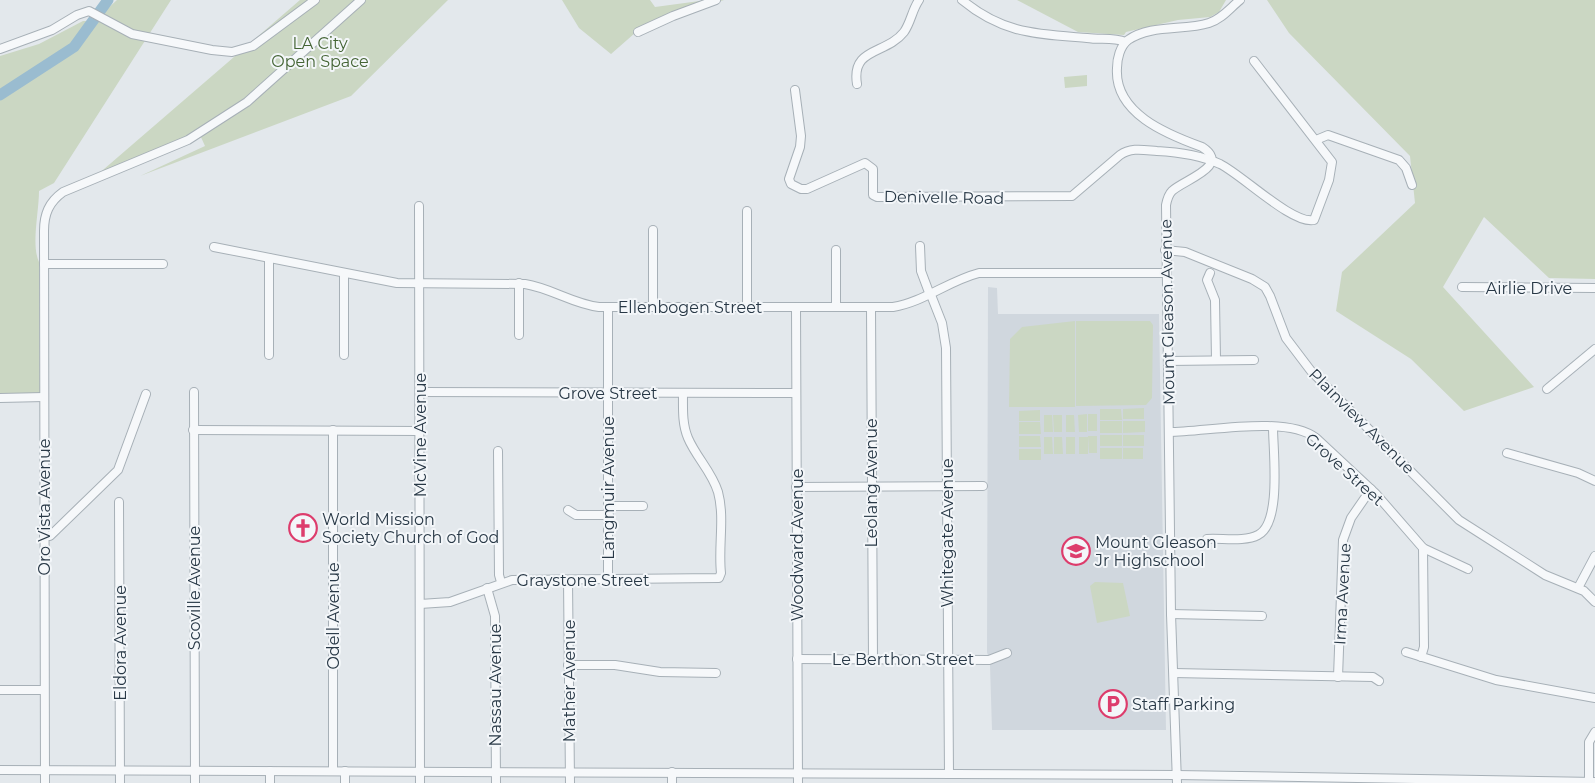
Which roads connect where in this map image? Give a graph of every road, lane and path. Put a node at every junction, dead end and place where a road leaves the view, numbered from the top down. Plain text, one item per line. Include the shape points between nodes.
1 (315, 0) edge
2 (361, 0) edge
3 (716, 0) edge
4 (919, 0) edge
5 (962, 0) edge
6 (1240, 0) edge
7 (638, 32) dead end
8 (1125, 42) junction
9 (0, 49) edge
10 (1254, 60) dead end
11 (857, 84) dead end
12 (796, 90) dead end
13 (1316, 140) junction
14 (1211, 162) junction
15 (1412, 186) dead end
16 (419, 206) dead end
17 (747, 211) dead end
18 (653, 230) dead end
19 (920, 246) dead end
20 (214, 247) dead end
21 (836, 250) dead end
22 (1165, 250) junction
23 (269, 258) junction
24 (44, 264) junction
25 (163, 264) dead end
26 (1166, 272) junction
27 (344, 273) junction
28 (1210, 273) dead end
29 (420, 283) junction
30 (519, 283) junction
31 (1462, 287) dead end
32 (1595, 288) edge
33 (930, 295) junction
34 (608, 307) junction
35 (653, 307) junction
36 (747, 307) junction
37 (796, 307) junction
38 (836, 307) junction
39 (871, 308) junction
40 (519, 335) dead end
41 (1595, 349) edge
42 (269, 355) dead end
43 (344, 355) dead end
44 (1216, 360) junction
45 (1254, 360) dead end
46 (1168, 361) junction
47 (1547, 389) dead end
48 (194, 392) dead end
49 (420, 392) junction
50 (608, 393) junction
51 (683, 393) junction
52 (796, 393) junction
53 (146, 394) dead end
54 (44, 397) junction
55 (0, 398) edge
56 (1273, 427) junction
57 (193, 430) junction
58 (333, 430) junction
59 (420, 431) junction
60 (1169, 432) junction
61 (498, 450) dead end
62 (1507, 453) dead end
63 (1595, 481) edge
64 (796, 486) junction
65 (871, 486) junction
66 (947, 486) junction
67 (983, 486) dead end
68 (1371, 489) junction
69 (119, 502) dead end
70 (643, 506) dead end
71 (568, 510) dead end
72 (609, 510) junction
73 (44, 536) junction
74 (1207, 539) dead end
75 (1423, 548) junction
76 (1595, 556) edge
77 (1468, 568) dead end
78 (568, 580) junction
79 (608, 580) junction
80 (501, 582) junction
81 (487, 588) junction
82 (1578, 588) junction
83 (1595, 602) edge
84 (420, 604) junction
85 (1171, 614) junction
86 (1262, 616) dead end
87 (1406, 652) dead end
88 (1007, 653) dead end
89 (1421, 657) junction
90 (797, 659) junction
91 (872, 659) junction
92 (948, 659) junction
93 (568, 665) junction
94 (716, 673) dead end
95 (1174, 673) junction
96 (1338, 677) junction
97 (1379, 681) dead end
98 (0, 690) edge
99 (44, 690) junction
100 (1595, 698) edge
101 (1595, 732) edge
102 (0, 770) edge
103 (45, 770) junction
104 (120, 771) junction
105 (195, 771) junction
106 (270, 771) junction
107 (333, 771) junction
108 (345, 771) junction
109 (420, 772) junction
110 (496, 772) junction
111 (570, 772) junction
112 (672, 772) junction
113 (798, 773) junction
114 (949, 774) junction
115 (1177, 779) edge
116 (1595, 782) edge
117 (45, 783) edge
118 (120, 783) edge
119 (195, 783) edge
120 (270, 783) edge
121 (345, 783) edge
122 (420, 783) edge
123 (496, 783) edge
124 (570, 783) edge
125 (672, 783) edge
126 (798, 783) edge
127 (1589, 783) edge

1 - 9 street via 253,46 239,51 212,50 147,38 132,34 89,11 52,30
2 - 24 street, Oro Vista Avenue via 247,102 224,118 165,151 58,196 47,209
3 - 7 street
4 - 11 street via 900,37 858,63 855,72
5 - 8 street via 1006,28
6 - 8 street via 1209,23 1167,28
8 - 14 street via 1118,56 1116,73 1118,89 1124,100 1162,130 1207,150
10 - 13 street
12 - 14 street, Denivelle Road via 801,136 789,180 801,189 865,163 873,169 872,190 877,197 1072,196 1128,150 1170,152
13 - 14 street via 1330,157 1332,167 1314,220 1306,220 1277,204 1224,167
13 - 15 street via 1328,135 1399,160 1406,168
14 - 22 street, Mount Gleason Avenue via 1204,171 1178,186 1168,196
16 - 29 street, McVine Avenue
17 - 36 street
18 - 35 street
19 - 33 street, Whitegate Avenue via 921,271
20 - 23 street, Ellenbogen Street
21 - 38 street
22 - 26 street, Mount Gleason Avenue
22 - 82 street, Plainview Avenue via 1185,252 1265,287 1286,338 1311,371 1460,520 1545,575
23 - 27 street, Ellenbogen Street
23 - 42 street
24 - 25 street
24 - 54 street, Oro Vista Avenue
26 - 33 street, Ellenbogen Street via 979,273 961,278
26 - 46 street, Mount Gleason Avenue
27 - 29 street, Ellenbogen Street via 393,282
27 - 43 street
28 - 44 street via 1207,280 1216,300
29 - 30 street, Ellenbogen Street
29 - 49 street, McVine Avenue
30 - 34 street, Ellenbogen Street via 538,286 583,304
30 - 40 street
31 - 32 street, Airlie Drive
33 - 39 street, Ellenbogen Street via 902,306
33 - 66 street, Whitegate Avenue via 942,323 946,348
34 - 35 street, Ellenbogen Street
34 - 50 street, Langmuir Avenue
35 - 36 street, Ellenbogen Street
36 - 37 street, Ellenbogen Street
37 - 38 street, Ellenbogen Street
37 - 52 street, Woodward Avenue
38 - 39 street, Ellenbogen Street
39 - 65 street, Leolang Avenue
41 - 47 street
44 - 45 street
44 - 46 street
46 - 60 street, Mount Gleason Avenue
48 - 57 street, Scoville Avenue
49 - 50 street, Grove Street
49 - 59 street, McVine Avenue
50 - 51 street, Grove Street
50 - 72 street, Langmuir Avenue
51 - 52 street, Grove Street
51 - 79 street, Graystone Street via 688,438 718,493 719,578
52 - 64 street, Woodward Avenue
53 - 73 street via 118,470 55,532
54 - 55 street
54 - 73 street, Oro Vista Avenue
56 - 60 street, Grove Street
56 - 68 street, Grove Street via 1309,433
56 - 74 street via 1274,499 1266,528 1254,537
57 - 58 street
57 - 105 street, Scoville Avenue
58 - 59 street
58 - 107 street, Odell Avenue
59 - 84 street, McVine Avenue
60 - 85 street, Mount Gleason Avenue
61 - 80 street
62 - 63 street
64 - 65 street
64 - 90 street, Woodward Avenue
65 - 66 street
65 - 91 street, Leolang Avenue
66 - 67 street
66 - 92 street, Whitegate Avenue
68 - 75 street, Grove Street
68 - 96 street, Irma Avenue via 1350,518 1343,540
69 - 104 street, Eldora Avenue
70 - 72 street
71 - 72 street via 576,515
72 - 79 street, Langmuir Avenue
73 - 99 street, Oro Vista Avenue
75 - 77 street, Grove Street
75 - 89 street via 1424,647
76 - 82 street
78 - 79 street, Graystone Street
78 - 80 street, Graystone Street
78 - 93 street, Mather Avenue
80 - 81 street, Graystone Street
81 - 84 street, Graystone Street via 450,602
81 - 110 street, Nassau Avenue via 495,616
82 - 83 street, Plainview Avenue
84 - 109 street, McVine Avenue
85 - 86 street
85 - 95 street, Mount Gleason Avenue
87 - 89 street
88 - 92 street, Le Berthon Street via 989,660
89 - 100 street via 1496,680
90 - 91 street, Le Berthon Street
90 - 113 street, Woodward Avenue
91 - 92 street, Le Berthon Street
92 - 114 street, Whitegate Avenue
93 - 94 street via 615,665 660,672
93 - 111 street, Mather Avenue
95 - 96 street
95 - 115 street, Mount Gleason Avenue
96 - 97 street via 1373,677
98 - 99 street
99 - 103 street, Oro Vista Avenue
101 - 127 street via 1589,742
102 - 103 street
103 - 104 street
103 - 117 street, Oro Vista Avenue
104 - 105 street
104 - 118 street, Eldora Avenue
105 - 106 street
105 - 119 street, Scoville Avenue
106 - 107 street
106 - 120 street
107 - 108 street
108 - 109 street
108 - 121 street
109 - 110 street
109 - 122 street, McVine Avenue
110 - 111 street
110 - 123 street, Nassau Avenue
111 - 112 street
111 - 124 street, Mather Avenue
112 - 113 street
112 - 125 street
113 - 114 street
113 - 126 street, Woodward Avenue
114 - 115 street
115 - 127 street
116 - 127 street

